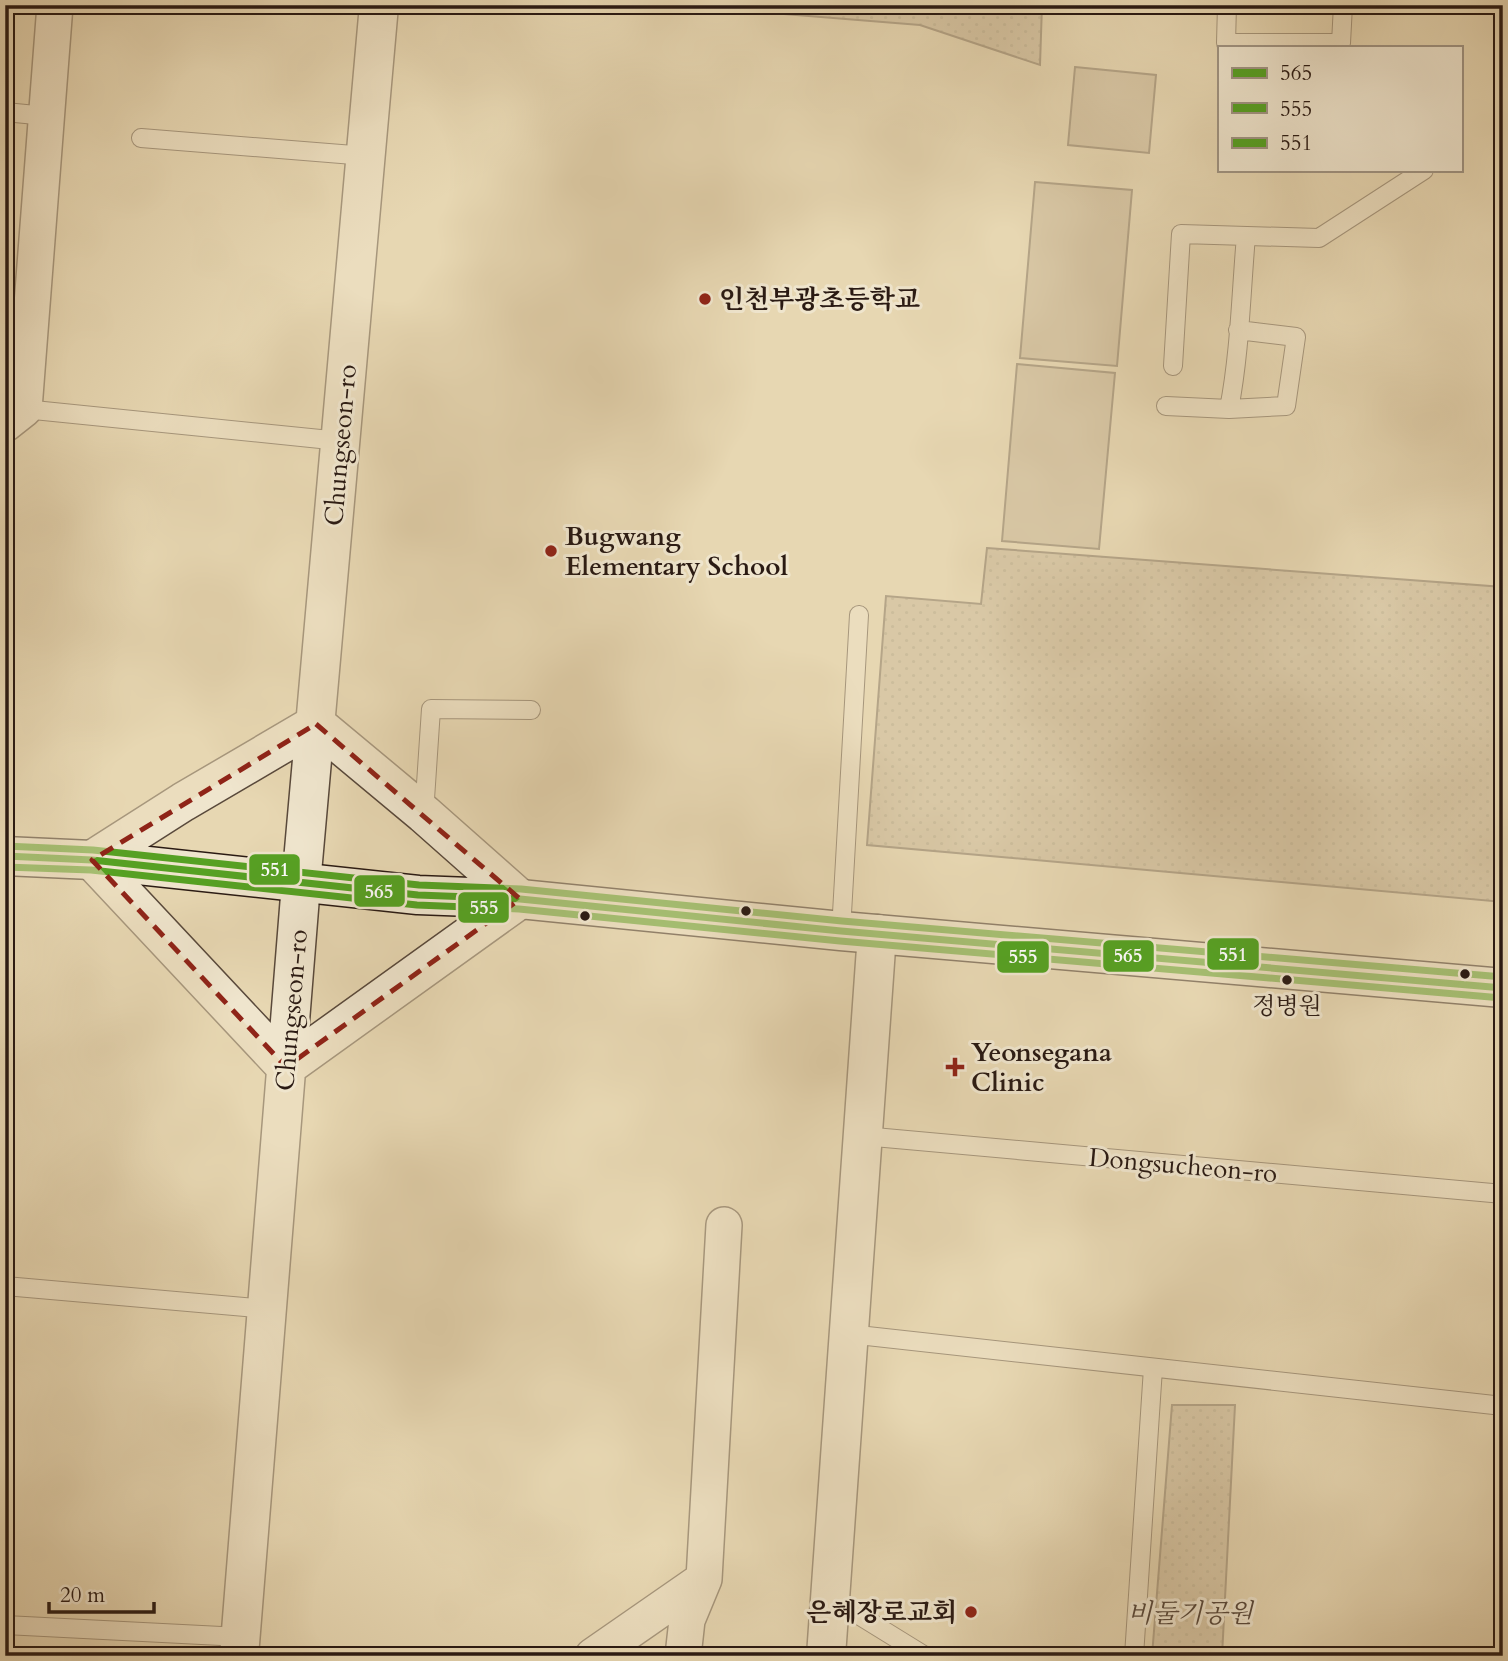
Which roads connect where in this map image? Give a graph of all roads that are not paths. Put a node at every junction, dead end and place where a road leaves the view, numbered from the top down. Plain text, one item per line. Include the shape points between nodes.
1 (55, 5) edge
2 (379, 5) edge
3 (1227, 5) edge
4 (1343, 5) edge
5 (5, 112) edge
6 (47, 116) junction
7 (141, 138) dead end
8 (366, 156) junction
9 (1421, 172) edge
10 (1246, 236) junction
11 (18, 325) edge
12 (1238, 330) junction
13 (1173, 366) dead end
14 (1166, 406) dead end
15 (1229, 409) junction
16 (15, 416) edge
17 (340, 440) junction
18 (859, 615) dead end
19 (531, 710) dead end
20 (316, 724) junction
21 (424, 814) junction
22 (5, 856) edge
23 (92, 860) junction
24 (301, 884) junction
25 (520, 899) junction
26 (859, 933) junction
27 (1503, 988) edge
28 (286, 1067) junction
29 (863, 1136) junction
30 (1503, 1194) edge
31 (724, 1225) dead end
32 (5, 1286) edge
33 (267, 1309) junction
34 (849, 1334) junction
35 (1153, 1368) junction
36 (1503, 1406) edge
37 (704, 1579) junction
38 (831, 1598) junction
39 (5, 1625) edge
40 (240, 1646) edge
41 (593, 1656) edge
42 (683, 1656) edge
43 (827, 1656) edge
44 (925, 1656) edge
45 (1134, 1656) edge

1 - 6 street
2 - 8 street, Chungseon-ro
3 - 4 lane via 1226,43 1341,43
5 - 6 lane
6 - 11 street
7 - 8 lane
8 - 17 street, Chungseon-ro
9 - 10 lane via 1319,238
10 - 12 lane
10 - 13 lane via 1181,234
11 - 16 street
12 - 15 lane
12 - 15 lane via 1296,337 1286,406
14 - 15 lane
16 - 17 lane
17 - 20 street, Chungseon-ro
18 - 26 lane
19 - 21 lane via 431,709
20 - 21 street
20 - 23 street
20 - 24 street, Chungseon-ro
21 - 25 street
22 - 23 street
23 - 24 street
23 - 28 street
24 - 25 street
24 - 28 street, Chungseon-ro
25 - 26 street
25 - 28 street
26 - 27 street
26 - 29 street
28 - 33 street, Chungseon-ro
29 - 30 lane, Dongsucheon-ro
29 - 34 street
31 - 37 street
32 - 33 lane
33 - 40 street, Chungseon-ro
34 - 35 lane
34 - 38 street
35 - 36 lane
35 - 45 lane
37 - 41 street
37 - 42 street via 687,1620
38 - 43 street
38 - 44 lane
39 - 40 lane

